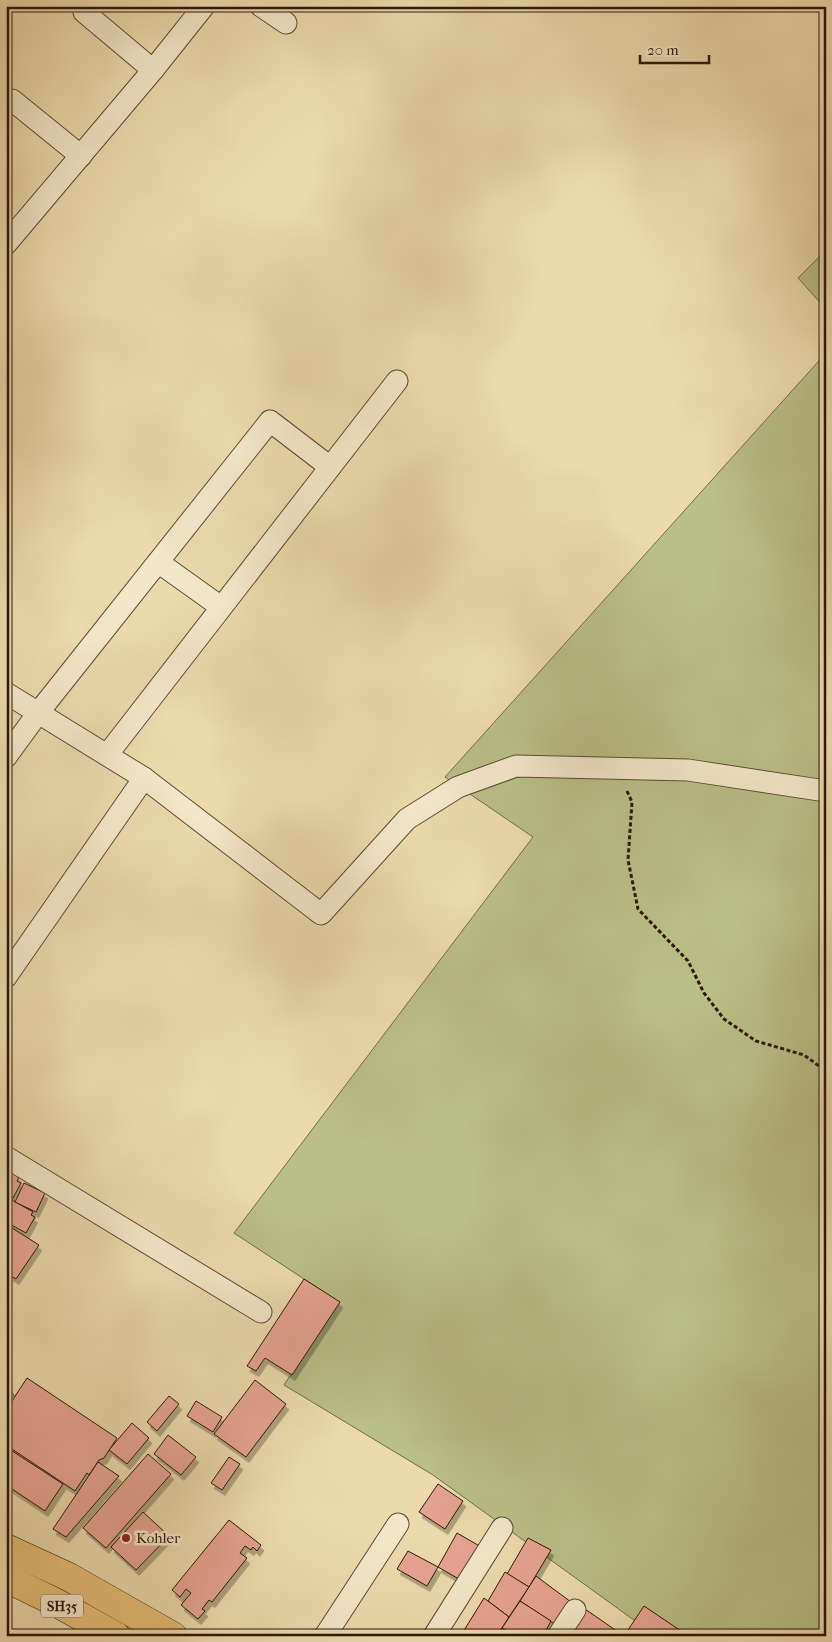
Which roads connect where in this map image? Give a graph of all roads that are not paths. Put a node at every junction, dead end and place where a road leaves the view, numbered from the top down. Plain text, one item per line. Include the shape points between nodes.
1 (204, 6) edge
2 (261, 6) edge
3 (84, 12) dead end
4 (286, 23) dead end
5 (153, 70) junction
6 (12, 100) dead end
7 (81, 156) junction
8 (6, 244) edge
9 (397, 381) dead end
10 (330, 467) junction
11 (158, 562) junction
12 (221, 607) junction
13 (6, 692) edge
14 (38, 713) junction
15 (106, 754) junction
16 (6, 757) edge
17 (144, 778) junction
18 (826, 791) edge
19 (6, 977) edge
20 (6, 1157) edge
21 (261, 1312) dead end
22 (398, 1524) dead end
23 (502, 1528) dead end
24 (6, 1548) edge
25 (6, 1578) edge
26 (69, 1578) junction
27 (55, 1602) junction
28 (575, 1610) dead end
29 (111, 1634) edge
30 (173, 1636) edge
31 (325, 1636) edge
32 (434, 1636) edge
33 (558, 1636) edge

1 - 5 street
2 - 4 street
3 - 5 street
5 - 7 street
6 - 7 street
7 - 8 street
9 - 10 street
10 - 11 street via 270,421
10 - 12 street
11 - 12 street
11 - 14 street
12 - 15 street
13 - 14 street
14 - 15 street
14 - 16 street
15 - 17 street
17 - 18 street via 321,914 407,819 458,787 516,766 688,770
17 - 19 street
20 - 21 street
22 - 31 street
23 - 32 street
24 - 26 main road
25 - 27 main road, SH35
26 - 27 main road
26 - 30 main road
27 - 29 main road, SH35
28 - 33 street

